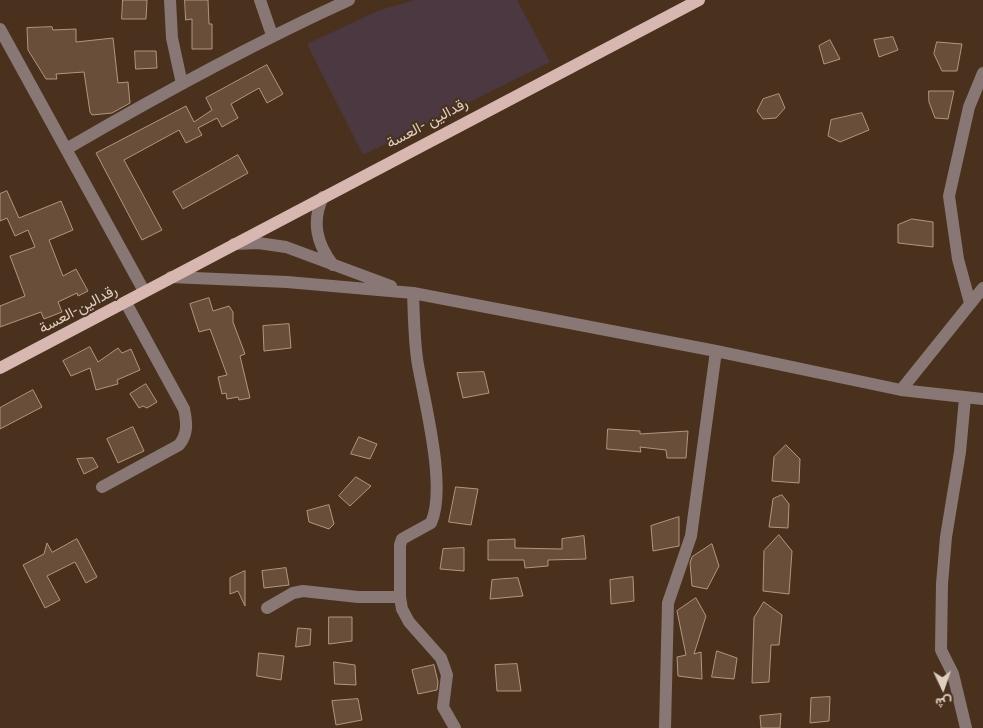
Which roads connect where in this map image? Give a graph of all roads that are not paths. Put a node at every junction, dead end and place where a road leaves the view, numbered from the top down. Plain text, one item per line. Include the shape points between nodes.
1 (170, 0) edge
2 (260, 0) edge
3 (349, 0) edge
4 (699, 0) edge
5 (0, 28) edge
6 (272, 35) junction
7 (983, 73) edge
8 (182, 84) junction
9 (68, 148) junction
10 (323, 197) junction
11 (233, 244) junction
12 (333, 265) junction
13 (172, 277) junction
14 (983, 288) edge
15 (144, 291) junction
16 (412, 293) junction
17 (126, 303) junction
18 (970, 304) junction
19 (716, 351) junction
20 (0, 368) edge
21 (901, 390) junction
22 (965, 398) junction
23 (983, 399) edge
24 (102, 487) dead end
25 (400, 597) junction
26 (268, 608) dead end
27 (455, 728) edge
28 (665, 728) edge
29 (966, 728) edge

1 - 8 street via 172,38
2 - 6 street
3 - 6 street
4 - 10 main road, رقدالين -العسة
5 - 9 street
6 - 8 street
7 - 18 street via 969,107 949,196 958,259
8 - 9 street
9 - 15 street
10 - 11 main road, رقدالين -العسة
10 - 12 street via 316,218 318,234
11 - 12 street via 274,244
11 - 13 main road, رقدالين -العسة
12 - 16 street
13 - 15 main road, رقدالين-العسة
13 - 16 street via 287,282
14 - 18 street
15 - 17 main road, رقدالين-العسة
16 - 19 street
16 - 25 street via 418,364 430,417 437,501 431,523 407,536 400,545
17 - 20 main road, رقدالين-العسة
17 - 24 street via 184,409 186,437 173,449
18 - 21 street
19 - 21 street
19 - 28 street via 691,536 668,602
21 - 22 street
22 - 23 street
22 - 29 street via 946,537 941,650 953,674
25 - 26 street via 368,598 303,591 292,593
25 - 27 street via 409,622 441,658 447,675 443,707

